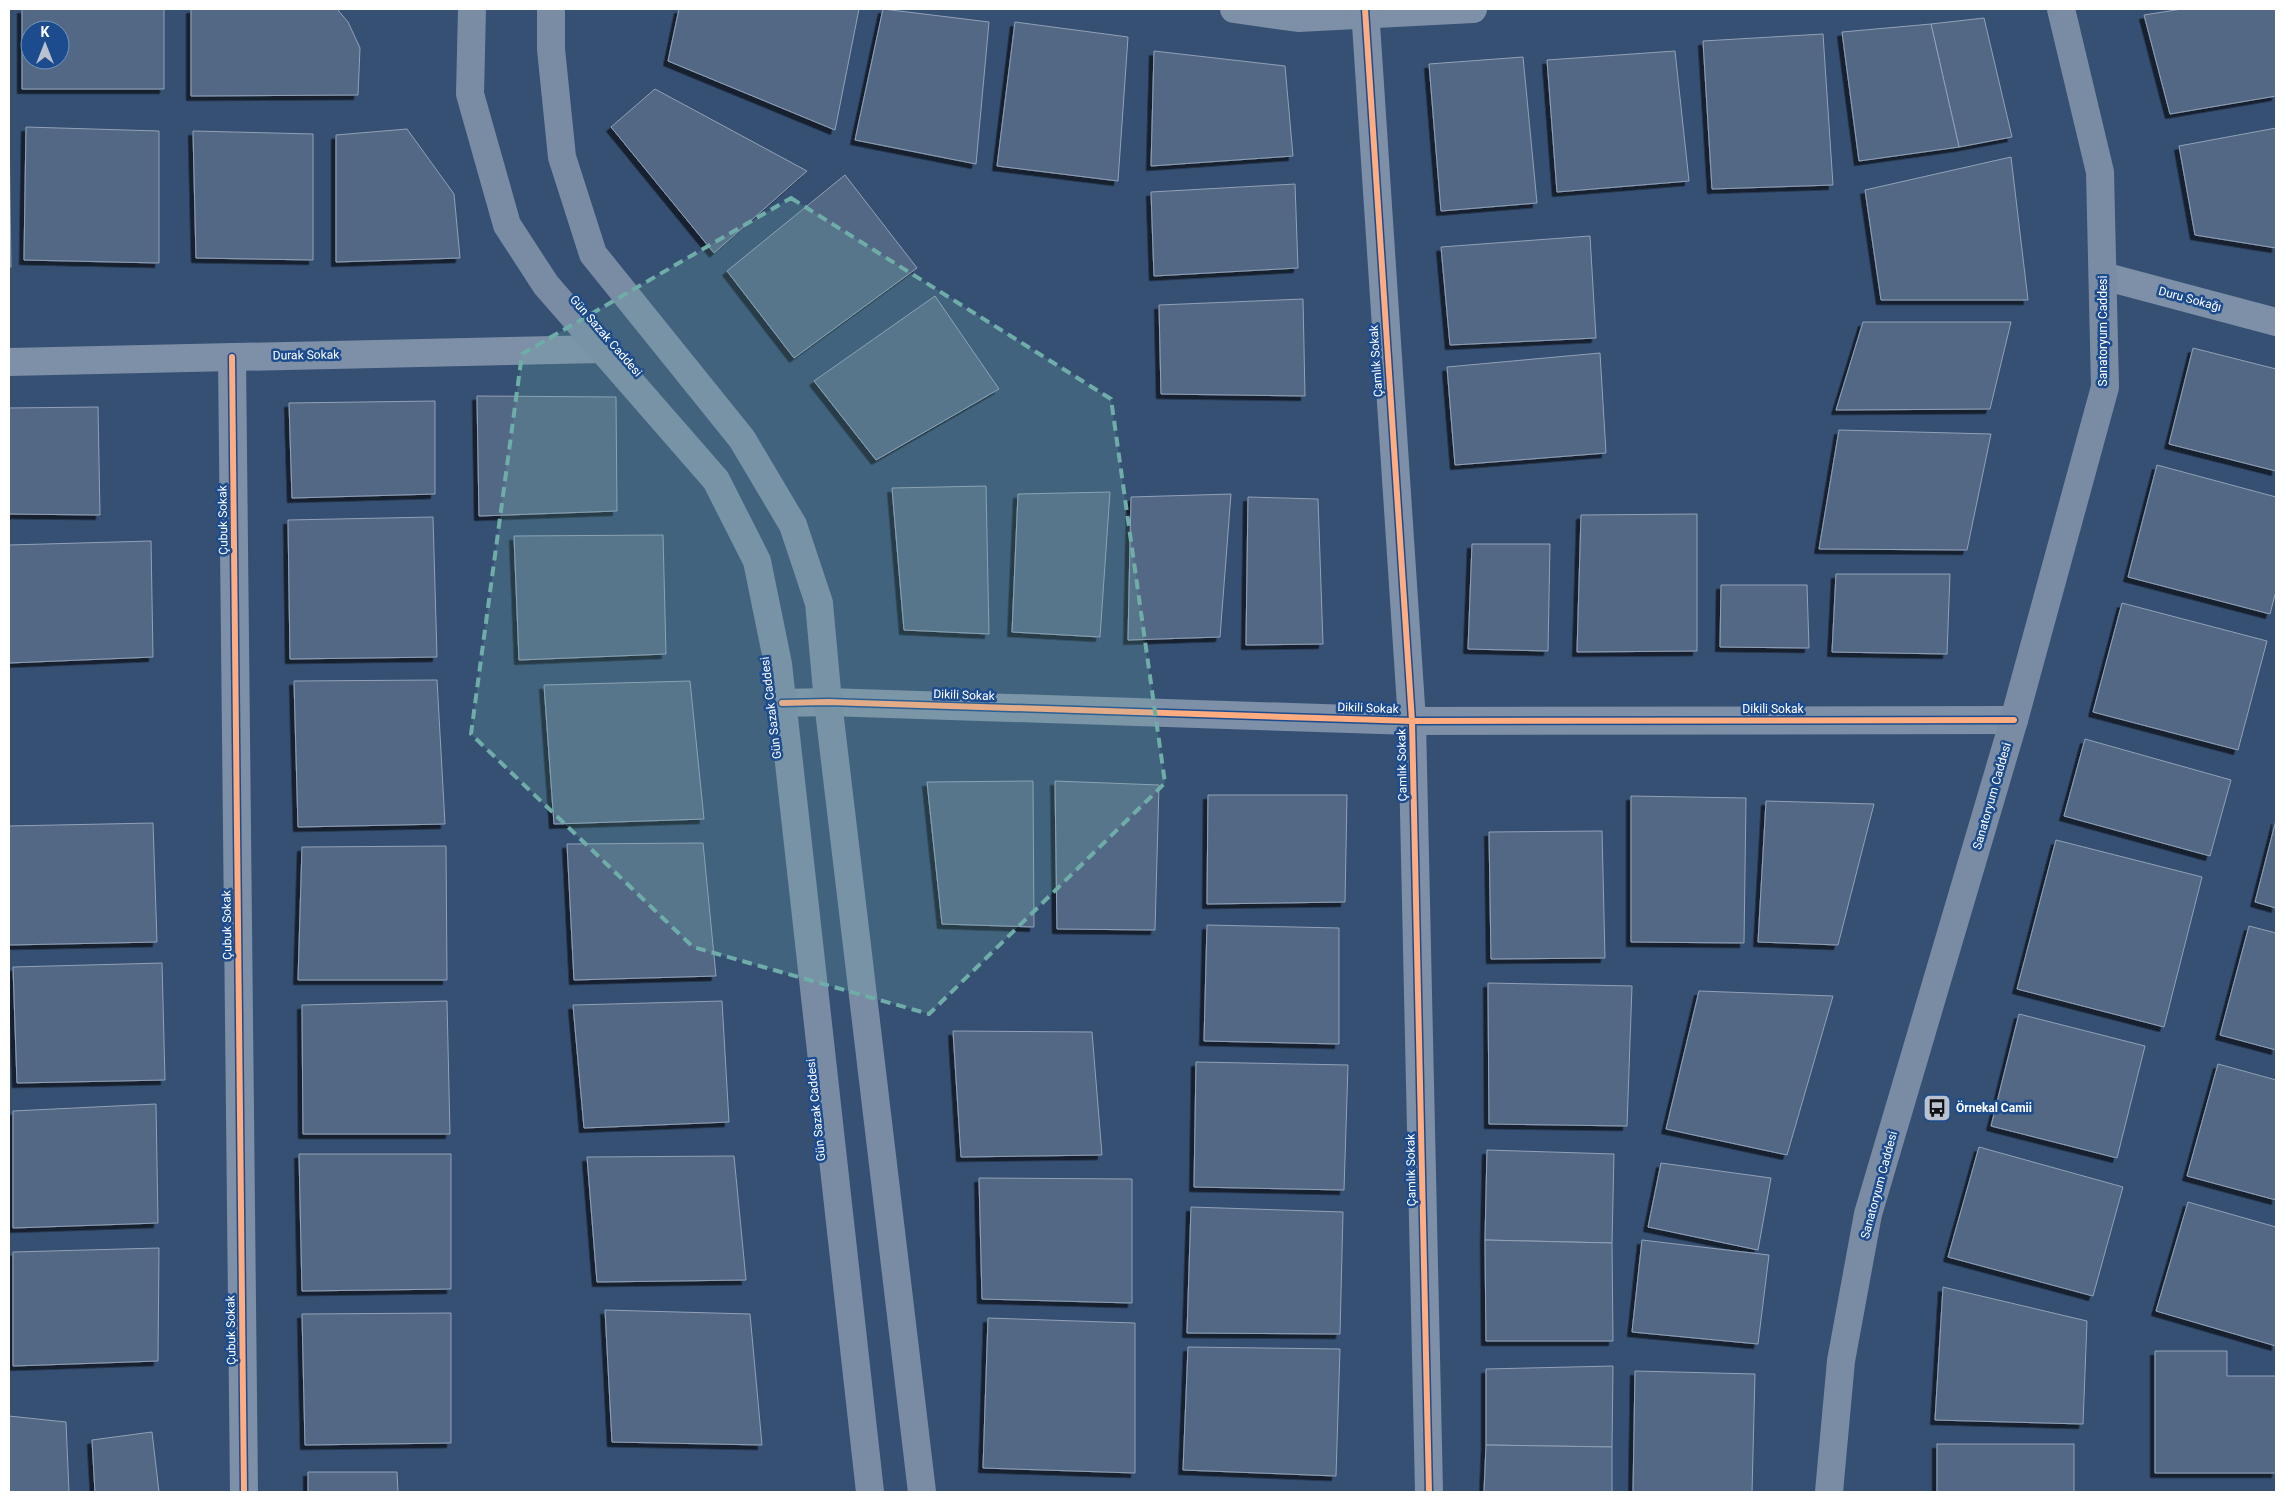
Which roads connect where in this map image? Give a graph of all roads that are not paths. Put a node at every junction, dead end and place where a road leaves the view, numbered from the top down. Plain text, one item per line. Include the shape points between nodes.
1 (472, 9) edge
2 (551, 9) edge
3 (1234, 9) edge
4 (1473, 9) edge
5 (2061, 9) edge
6 (1365, 12) edge
7 (2103, 276) junction
8 (2276, 322) edge
9 (602, 349) junction
10 (232, 357) junction
11 (9, 362) edge
12 (828, 702) junction
13 (782, 704) junction
14 (2014, 720) junction
15 (1412, 721) junction
16 (244, 1492) edge
17 (870, 1492) edge
18 (922, 1492) edge
19 (1430, 1492) edge
20 (1829, 1492) edge

1 - 9 main road, Gün Sazak Caddesi via 470,94 507,225 546,285
2 - 12 main road via 562,157 593,254 742,438 793,525 819,602
3 - 6 street via 1298,18
4 - 6 street
5 - 7 main road, Sanatoryum Caddesi via 2100,172
6 - 15 street, Çamlık Sokak
7 - 8 street, Duru Sokağı
7 - 14 main road, Sanatoryum Caddesi via 2105,387
9 - 10 street, Durak Sokak
9 - 13 main road, Gün Sazak Caddesi via 716,480 757,561 778,664
10 - 11 street, Durak Sokak
10 - 16 street, Çubuk Sokak
12 - 13 street, Dikili Sokak
12 - 15 street, Dikili Sokak
12 - 18 main road
13 - 17 main road, Gün Sazak Caddesi
14 - 15 street, Dikili Sokak
14 - 20 main road, Sanatoryum Caddesi via 1868,1214 1841,1360
15 - 19 street, Çamlık Sokak

